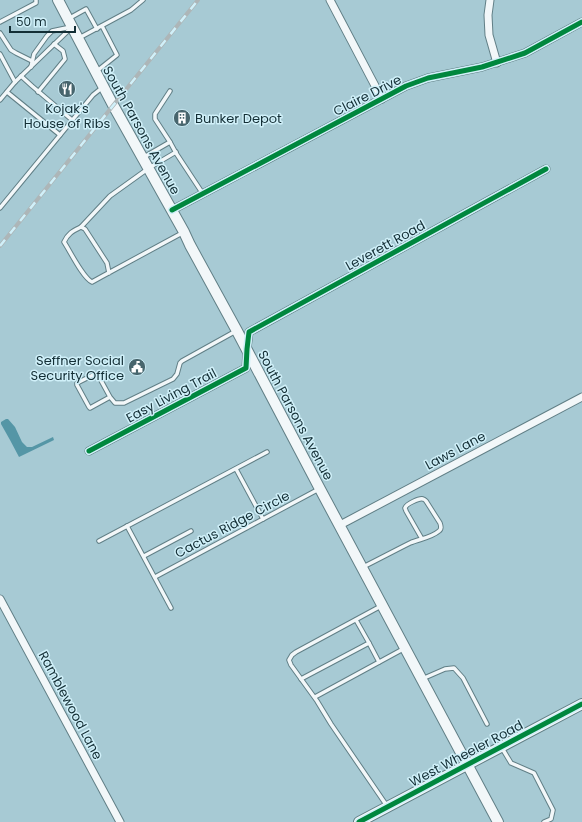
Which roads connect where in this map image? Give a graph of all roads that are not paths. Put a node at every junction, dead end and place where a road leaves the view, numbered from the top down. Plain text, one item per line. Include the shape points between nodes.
1 (36, 0) edge
2 (58, 0) edge
3 (143, 0) edge
4 (330, 0) edge
5 (490, 0) edge
6 (0, 22) edge
7 (582, 22) edge
8 (70, 23) junction
9 (102, 26) junction
10 (97, 29) junction
11 (0, 33) edge
12 (78, 39) junction
13 (54, 44) junction
14 (0, 54) edge
15 (32, 61) junction
16 (497, 63) junction
17 (30, 68) junction
18 (96, 72) junction
19 (21, 76) junction
20 (15, 82) junction
21 (103, 86) junction
22 (170, 91) dead end
23 (7, 92) junction
24 (38, 92) junction
25 (382, 99) junction
26 (0, 100) edge
27 (72, 120) junction
28 (60, 134) junction
29 (170, 142) junction
30 (176, 152) junction
31 (143, 157) junction
32 (149, 168) junction
33 (546, 169) dead end
34 (203, 194) junction
35 (0, 208) edge
36 (172, 210) junction
37 (81, 227) junction
38 (184, 232) junction
39 (109, 273) junction
40 (237, 331) junction
41 (247, 349) junction
42 (110, 397) junction
43 (582, 397) edge
44 (89, 451) dead end
45 (267, 452) dead end
46 (236, 468) junction
47 (320, 489) junction
48 (263, 519) junction
49 (340, 525) junction
50 (127, 526) junction
51 (191, 531) dead end
52 (422, 539) junction
53 (98, 541) dead end
54 (144, 556) junction
55 (362, 567) junction
56 (154, 577) junction
57 (0, 599) edge
58 (382, 606) junction
59 (171, 608) dead end
60 (356, 620) junction
61 (369, 643) junction
62 (405, 648) junction
63 (379, 662) junction
64 (301, 679) junction
65 (422, 679) junction
66 (314, 697) junction
67 (582, 704) edge
68 (487, 724) dead end
69 (501, 747) junction
70 (467, 765) junction
71 (388, 807) junction
72 (120, 822) edge
73 (359, 822) edge
74 (498, 822) edge
75 (544, 822) edge

1 - 6 lane via 36,3
2 - 8 main road, South Parsons Avenue
3 - 9 lane via 131,10
4 - 25 street
5 - 16 street via 489,35
7 - 16 street, Claire Drive via 524,53
8 - 10 lane via 86,9
8 - 12 main road, South Parsons Avenue
8 - 13 lane
8 - 15 lane via 46,36
9 - 10 lane
9 - 18 lane via 118,55
10 - 12 lane
11 - 15 lane via 11,50
12 - 18 main road, South Parsons Avenue
13 - 17 lane
13 - 24 lane via 63,51 65,59
14 - 20 lane
15 - 17 lane
16 - 25 street, Claire Drive via 428,78
17 - 19 lane
18 - 21 main road, South Parsons Avenue
19 - 20 lane
19 - 24 lane
20 - 23 lane
21 - 27 lane
21 - 31 main road, South Parsons Avenue
22 - 29 lane via 155,114 155,119
23 - 26 lane
23 - 28 lane
24 - 27 lane
25 - 34 street, Claire Drive
27 - 28 lane
28 - 35 lane
29 - 30 lane
29 - 31 lane
30 - 32 lane
30 - 34 lane
31 - 32 main road, South Parsons Avenue
32 - 36 main road, South Parsons Avenue
32 - 37 lane via 110,196
33 - 41 street, Leverett Road via 249,332
34 - 36 street, Claire Drive
36 - 38 main road, South Parsons Avenue
37 - 39 lane via 107,262
37 - 39 lane via 66,236 64,242 82,272 88,281 92,282
38 - 39 lane
38 - 40 main road, South Parsons Avenue
40 - 41 main road, South Parsons Avenue
40 - 42 lane via 182,361 173,379 124,403 115,403
41 - 44 street, Easy Living Trail via 246,368
41 - 47 main road, South Parsons Avenue
42 - 42 lane via 98,375 95,374 77,385 90,408
43 - 49 street, Laws Lane
45 - 46 lane
46 - 48 lane
46 - 50 lane
47 - 48 lane, Cactus Ridge Circle
47 - 49 main road, South Parsons Avenue
48 - 56 lane, Cactus Ridge Circle
49 - 55 main road, South Parsons Avenue
50 - 53 lane
50 - 54 lane
51 - 54 lane
52 - 52 lane via 439,531 441,526 426,501 419,499 405,507
52 - 55 lane
54 - 56 lane
55 - 58 main road, South Parsons Avenue
56 - 59 lane
57 - 72 street, Ramblewood Lane
58 - 60 lane
58 - 62 main road, South Parsons Avenue
60 - 61 lane
60 - 64 lane via 292,655 289,660
61 - 63 lane
61 - 64 lane
62 - 63 lane
62 - 65 main road, South Parsons Avenue
63 - 66 lane
64 - 66 lane
65 - 68 lane via 454,668 463,678
65 - 70 main road, South Parsons Avenue
66 - 71 lane
67 - 69 main road, West Wheeler Road
69 - 70 main road, West Wheeler Road
69 - 75 lane via 511,763 534,773 553,810 551,818
70 - 71 main road, West Wheeler Road
70 - 74 main road, South Parsons Avenue
71 - 73 main road, West Wheeler Road

